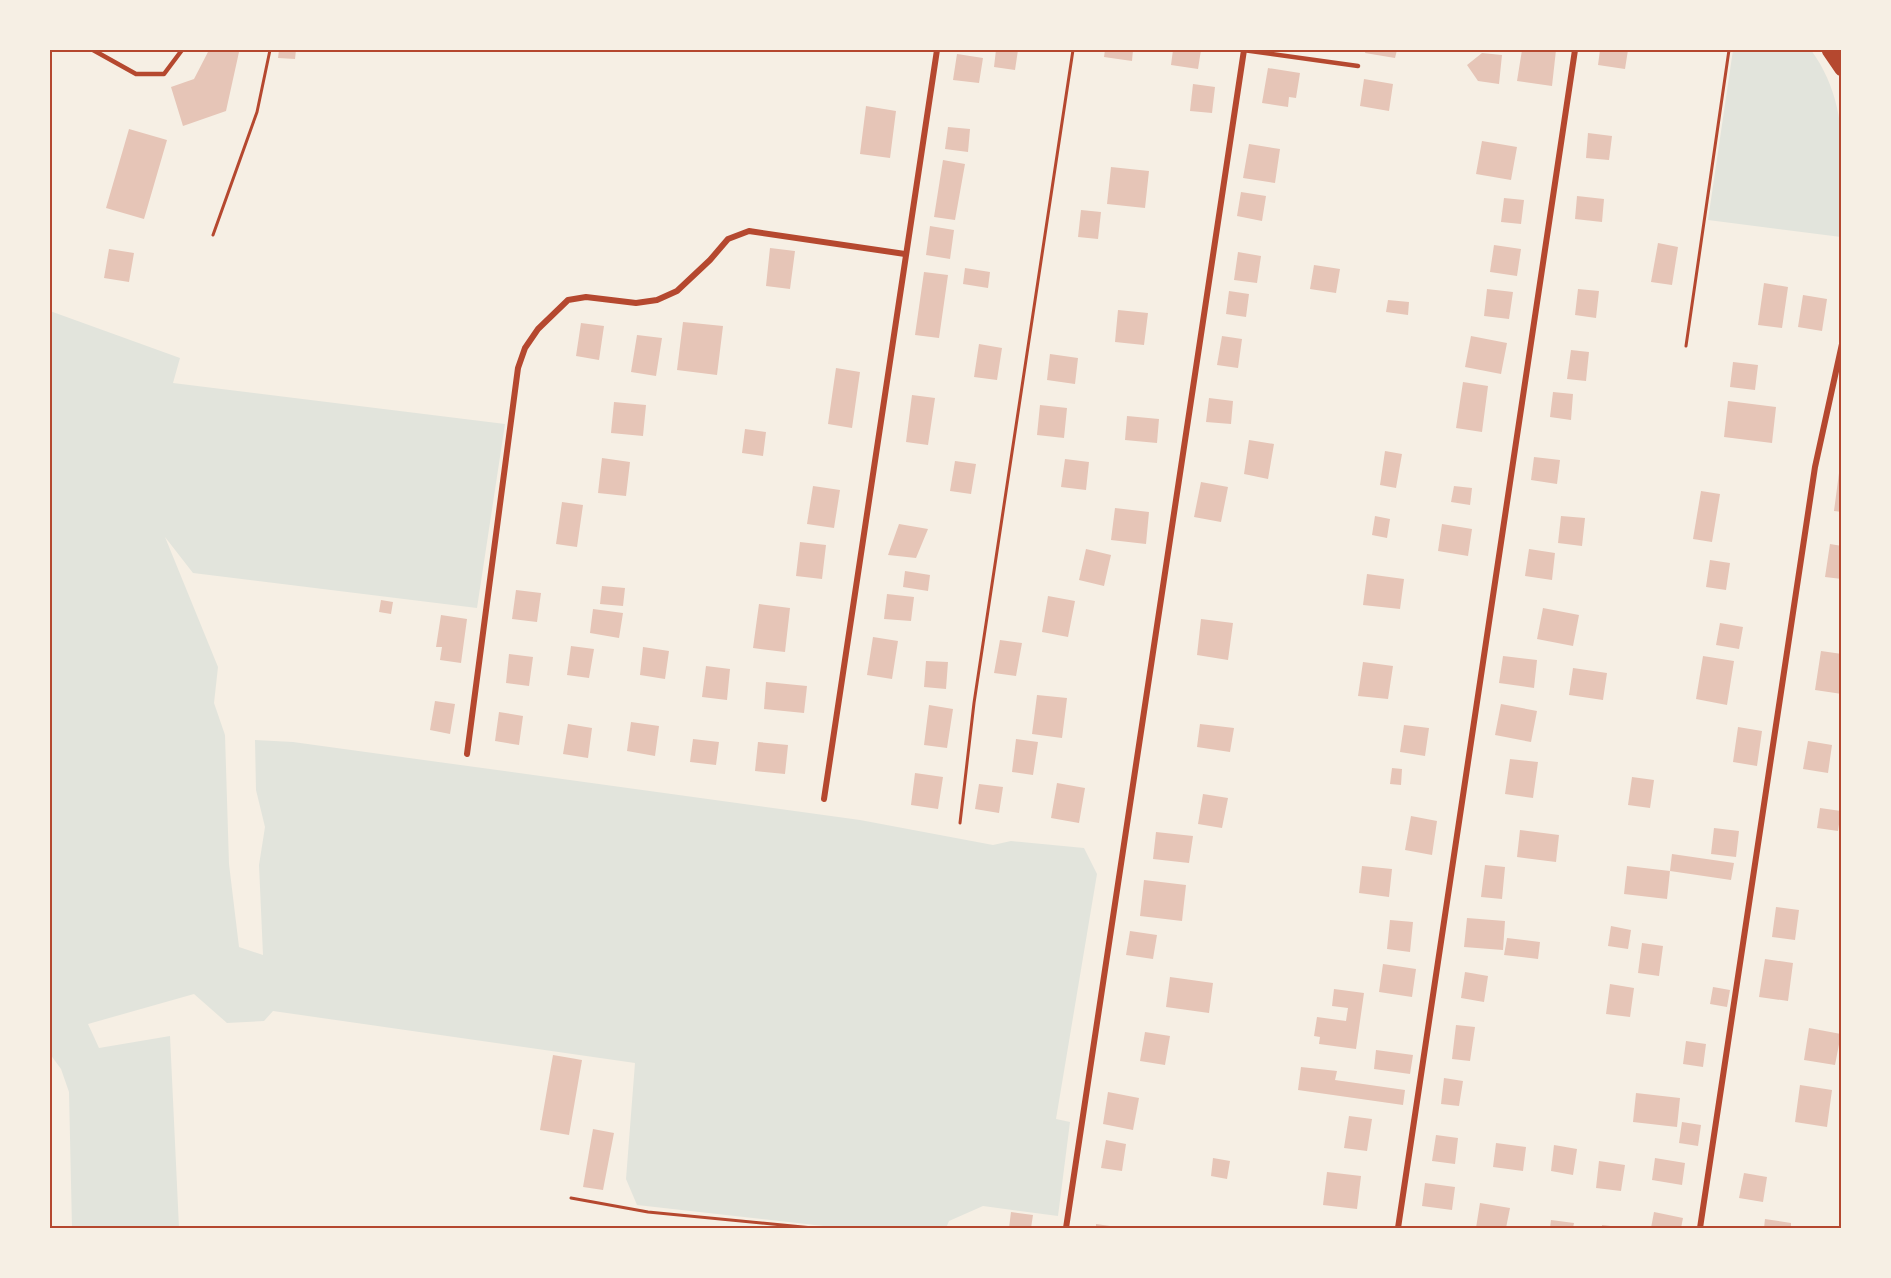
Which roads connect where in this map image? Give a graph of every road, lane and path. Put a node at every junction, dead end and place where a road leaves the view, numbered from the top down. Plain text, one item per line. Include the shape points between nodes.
1 (93, 50) edge
2 (182, 50) edge
3 (270, 50) edge
4 (938, 50) edge
5 (1073, 50) edge
6 (1243, 50) edge
7 (1575, 50) edge
8 (1729, 50) edge
9 (1829, 50) edge
10 (1359, 66) dead end
11 (1842, 69) edge
12 (213, 235) dead end
13 (905, 254) junction
14 (1842, 344) edge
15 (1686, 346) dead end
16 (467, 754) dead end
17 (824, 799) dead end
18 (960, 823) dead end
19 (571, 1198) dead end
20 (813, 1228) edge
21 (1066, 1228) edge
22 (1398, 1228) edge
23 (1700, 1228) edge

1 - 2 lane via 136,74 164,74
3 - 12 path via 257,112
4 - 13 street
5 - 18 path via 974,703
6 - 10 lane
6 - 21 street
7 - 22 street
8 - 15 path
9 - 11 main road
13 - 16 street via 749,231 728,239 677,291 657,300 636,303 586,297 568,300 538,330 525,348 518,368
13 - 17 street
14 - 23 street via 1815,467
19 - 20 path via 648,1212

